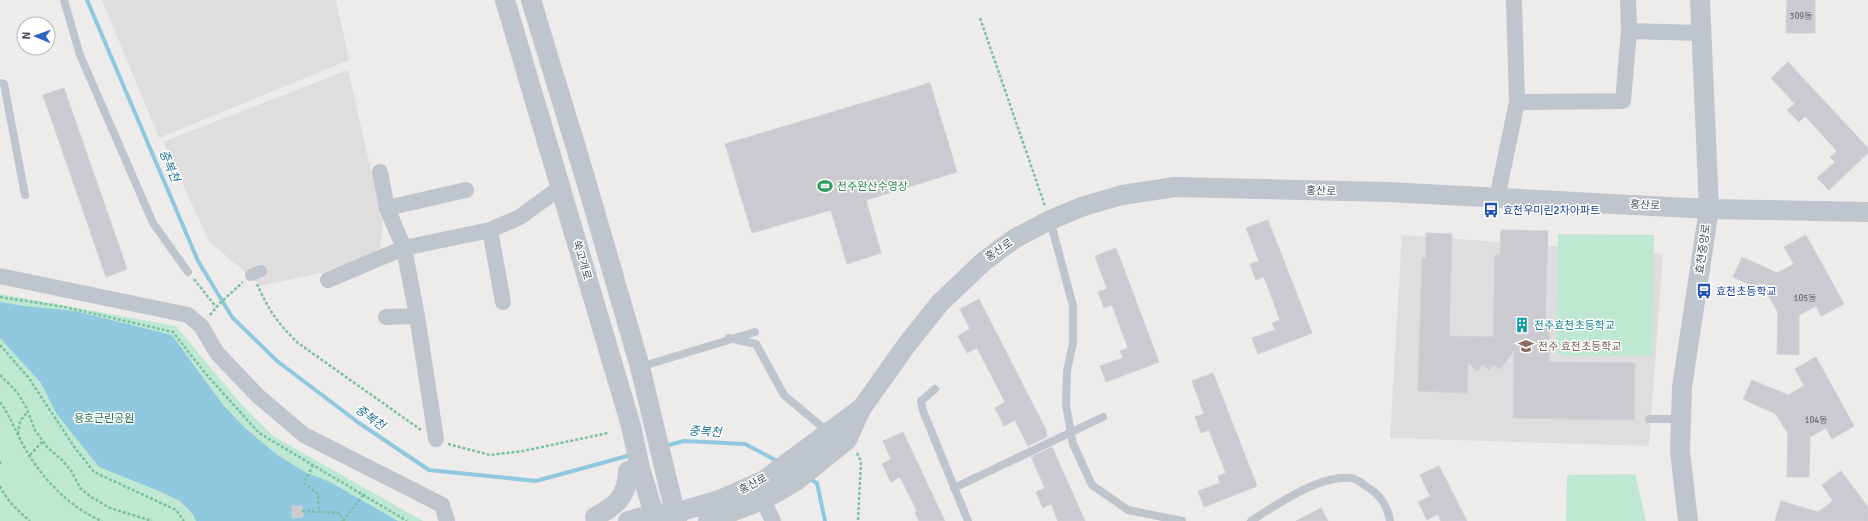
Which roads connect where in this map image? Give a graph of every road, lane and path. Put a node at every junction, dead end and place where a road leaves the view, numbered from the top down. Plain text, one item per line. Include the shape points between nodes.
1 (64, 0) edge
2 (505, 0) edge
3 (531, 0) edge
4 (1514, 0) edge
5 (1628, 0) edge
6 (1700, 0) edge
7 (980, 18) dead end
8 (1629, 31) junction
9 (1701, 33) junction
10 (0, 84) edge
11 (1517, 102) junction
12 (380, 172) dead end
13 (561, 187) junction
14 (466, 190) dead end
15 (24, 195) dead end
16 (1497, 198) junction
17 (387, 208) junction
18 (1709, 208) junction
19 (1868, 212) edge
20 (1050, 220) junction
21 (490, 230) junction
22 (404, 248) junction
23 (188, 272) joint
24 (0, 276) edge
25 (328, 280) dead end
26 (0, 297) edge
27 (503, 302) dead end
28 (219, 304) dead end
29 (216, 307) dead end
30 (417, 316) junction
31 (386, 317) dead end
32 (755, 332) dead end
33 (729, 338) junction
34 (0, 345) edge
35 (640, 367) junction
36 (0, 375) edge
37 (935, 389) dead end
38 (0, 402) edge
39 (28, 411) junction
40 (1103, 417) dead end
41 (1649, 418) dead end
42 (1682, 419) junction
43 (1071, 431) junction
44 (608, 433) dead end
45 (18, 435) junction
46 (838, 436) junction
47 (436, 439) junction
48 (43, 441) junction
49 (30, 455) junction
50 (0, 461) edge
51 (0, 465) edge
52 (313, 466) junction
53 (637, 476) junction
54 (0, 486) edge
55 (954, 488) junction
56 (767, 491) junction
57 (4, 495) junction
58 (363, 495) junction
59 (0, 496) edge
60 (302, 512) dead end
61 (319, 512) junction
62 (676, 517) edge
63 (732, 517) edge
64 (655, 518) edge
65 (30, 521) edge
66 (102, 521) edge
67 (152, 521) edge
68 (184, 521) edge
69 (343, 521) edge
70 (406, 521) edge
71 (447, 521) edge
72 (596, 521) edge
73 (628, 521) edge
74 (708, 521) edge
75 (773, 521) edge
76 (858, 521) edge
77 (968, 521) edge
78 (1182, 521) edge
79 (1251, 521) edge
80 (1390, 521) edge
81 (1688, 521) edge

1 - 23 lane via 80,55 153,223
2 - 13 street, 쑥고개로
3 - 35 street
4 - 11 street
5 - 8 street
6 - 9 street, 효천중앙로
7 - 20 path
8 - 9 street
8 - 11 street via 1623,101
9 - 18 street, 효천중앙로
10 - 15 lane via 4,84
11 - 16 street
12 - 17 street
13 - 21 street via 520,217
13 - 53 street, 쑥고개로 via 631,426
14 - 17 street
16 - 18 street, 홍산로
16 - 20 street, 홍산로 via 1388,192 1175,187 1122,195 1084,206
17 - 22 street
18 - 19 street, 홍산로
18 - 42 street, 효천중앙로 via 1682,387
20 - 43 lane via 1073,306 1073,343 1067,371 1066,405
20 - 46 street, 홍산로 via 1014,239 983,262 940,303
21 - 22 street
21 - 27 street
22 - 25 street
22 - 30 street
23 - 29 path
24 - 71 street via 188,314 200,326 216,353 258,396 304,435 442,505
26 - 52 path via 64,307 173,332 205,373 259,433
28 - 47 path via 255,273 270,311 280,327 298,343
30 - 31 street
30 - 47 street
32 - 33 lane
33 - 35 lane
33 - 46 lane via 756,344 784,395
34 - 68 path via 28,377 94,472 176,510
35 - 62 street
36 - 39 path via 16,392
37 - 55 lane via 921,401
38 - 45 path
39 - 45 path via 20,420
39 - 48 path via 35,430
40 - 43 lane
41 - 42 lane
42 - 81 street, 효천중앙로 via 1680,451
43 - 55 lane
43 - 78 lane via 1073,444 1092,485 1128,510
44 - 47 path via 523,451 490,455
45 - 49 path
46 - 56 street, 홍산로
46 - 76 path via 861,461
48 - 49 path
48 - 67 path via 72,472 80,488 91,497 110,508
49 - 66 path via 52,484 68,499
50 - 51 path
52 - 58 path
52 - 61 path via 304,483 318,494
53 - 64 street, 쑥고개로
53 - 72 street via 613,508 595,517
54 - 57 path
55 - 77 lane
56 - 62 street, 홍산로 via 730,496
56 - 63 street, 홍산로
56 - 75 street
57 - 59 path
57 - 65 path
58 - 69 path
58 - 70 path
60 - 61 path
61 - 69 path via 340,513
62 - 64 street, 홍산로
63 - 74 street, 홍산로
64 - 73 street, 홍산로
79 - 80 lane via 1282,502 1326,481 1352,478 1376,492 1389,512

